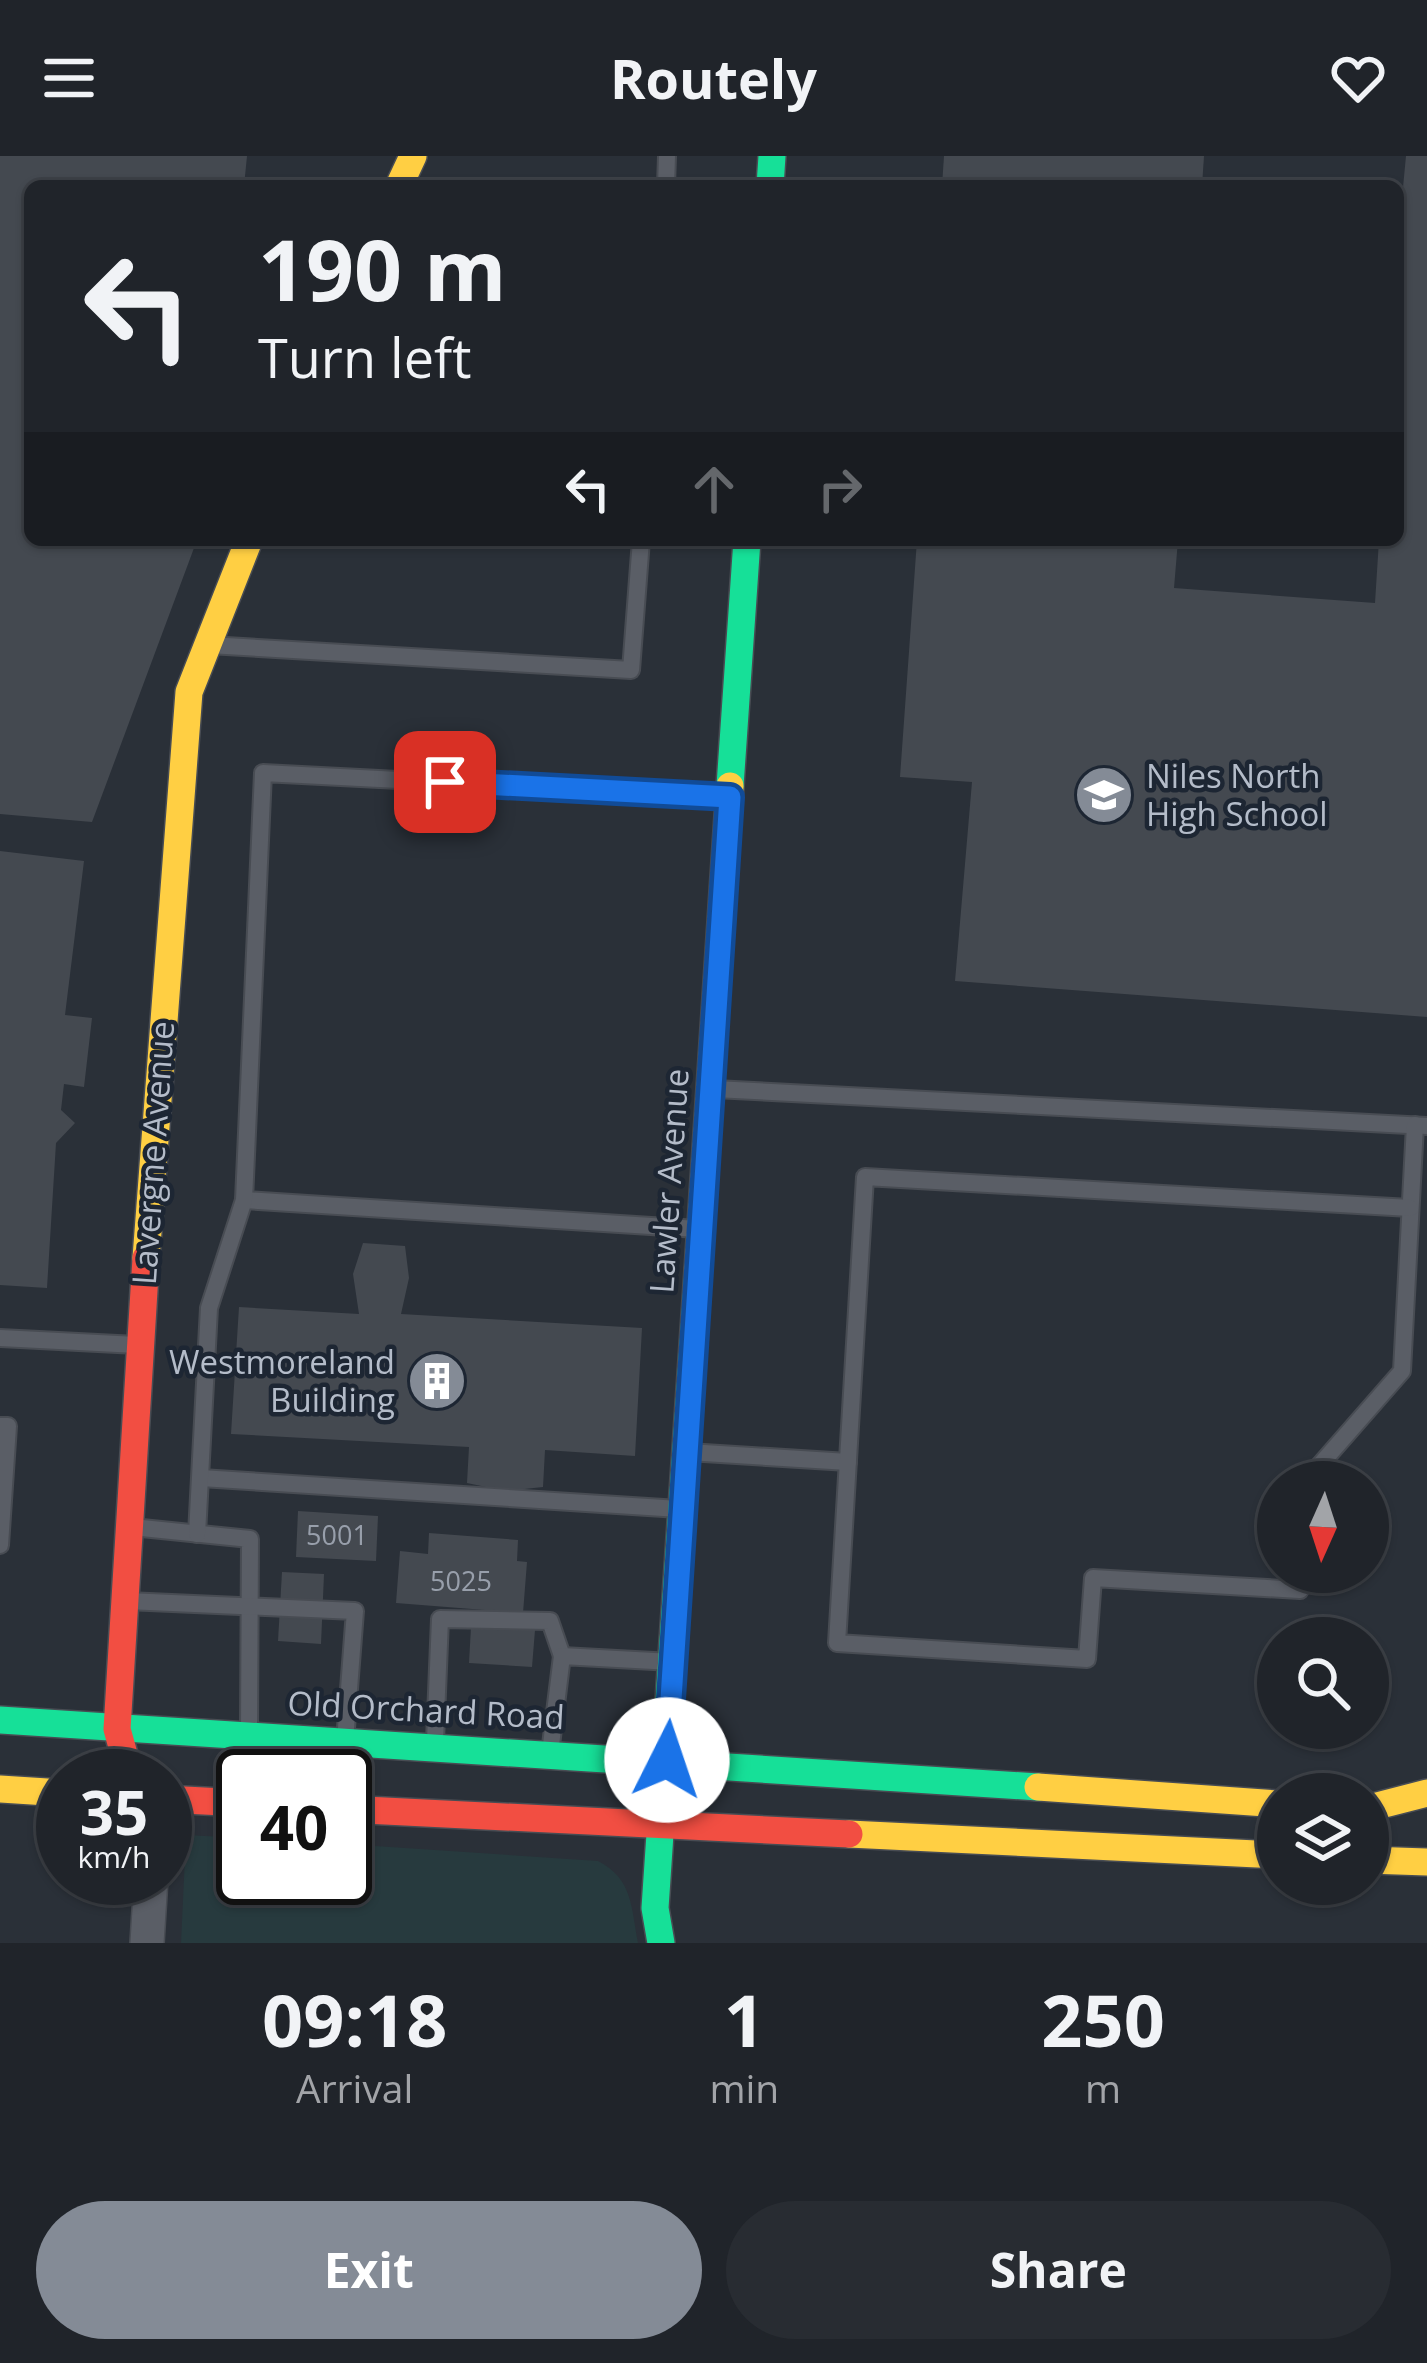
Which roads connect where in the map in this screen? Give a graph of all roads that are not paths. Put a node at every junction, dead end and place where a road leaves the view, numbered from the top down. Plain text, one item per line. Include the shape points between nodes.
1 (247, 546) edge
2 (640, 546) edge
3 (747, 546) edge
4 (208, 644) junction
5 (730, 797) junction
6 (711, 1088) junction
7 (1421, 1125) edge
8 (244, 1200) junction
9 (1410, 1208) junction
10 (701, 1229) junction
11 (0, 1339) edge
12 (139, 1346) junction
13 (0, 1426) edge
14 (687, 1452) junction
15 (1323, 1461) edge
16 (848, 1462) junction
17 (201, 1478) junction
18 (683, 1509) junction
19 (128, 1526) junction
20 (197, 1534) junction
21 (0, 1545) edge
22 (1257, 1587) edge
23 (124, 1601) junction
24 (250, 1605) junction
25 (562, 1656) junction
26 (673, 1662) junction
27 (0, 1720) edge
28 (117, 1730) junction
29 (249, 1737) junction
30 (345, 1742) junction
31 (435, 1747) junction
32 (122, 1749) edge
33 (550, 1753) junction
34 (667, 1760) junction
35 (0, 1789) edge
36 (36, 1791) edge
37 (1427, 1793) edge
38 (1257, 1802) edge
39 (1389, 1803) edge
40 (1389, 1809) edge
41 (372, 1811) edge
42 (1427, 1811) edge
43 (662, 1828) junction
44 (1257, 1855) edge
45 (1389, 1861) edge
46 (1427, 1862) edge
47 (150, 1905) edge
48 (147, 1943) edge
49 (661, 1943) edge

1 - 4 main road, Lavergne Avenue
2 - 4 lane via 632,670
3 - 5 main road, Lawler Avenue
4 - 12 main road, Lavergne Avenue via 189,692
5 - 6 main road, Lawler Avenue
5 - 8 lane via 262,773
6 - 7 lane
6 - 10 main road, Lawler Avenue
7 - 9 lane
8 - 10 lane
8 - 17 lane via 209,1308
9 - 15 lane via 1402,1371
9 - 16 lane via 865,1177
10 - 14 main road, Lawler Avenue
11 - 12 lane
12 - 19 main road, Lavergne Avenue
13 - 21 lane via 8,1426
14 - 16 lane
14 - 18 main road, Lawler Avenue
16 - 22 lane via 837,1643 1087,1659 1094,1578
17 - 18 lane
17 - 20 lane
18 - 26 main road, Lawler Avenue
19 - 20 lane
19 - 23 main road, Lavergne Avenue
20 - 24 lane via 250,1539
23 - 24 lane
23 - 28 main road, Lavergne Avenue
24 - 29 lane
24 - 30 lane via 355,1611
25 - 26 lane
25 - 31 lane via 550,1621 440,1618
25 - 33 lane
26 - 34 main road, Lawler Avenue
27 - 28 main road, Old Orchard Road
28 - 29 main road, Old Orchard Road
28 - 32 main road, Lavergne Avenue
29 - 30 main road, Old Orchard Road
30 - 31 main road, Old Orchard Road
31 - 33 main road, Old Orchard Road
33 - 34 main road, Old Orchard Road
34 - 38 main road, Old Orchard Road
34 - 43 main road, Lawler Avenue
35 - 36 main road
37 - 39 main road
40 - 42 main road
41 - 43 main road
43 - 44 main road
43 - 49 main road, Lawler Avenue via 655,1908
45 - 46 main road
47 - 48 street

